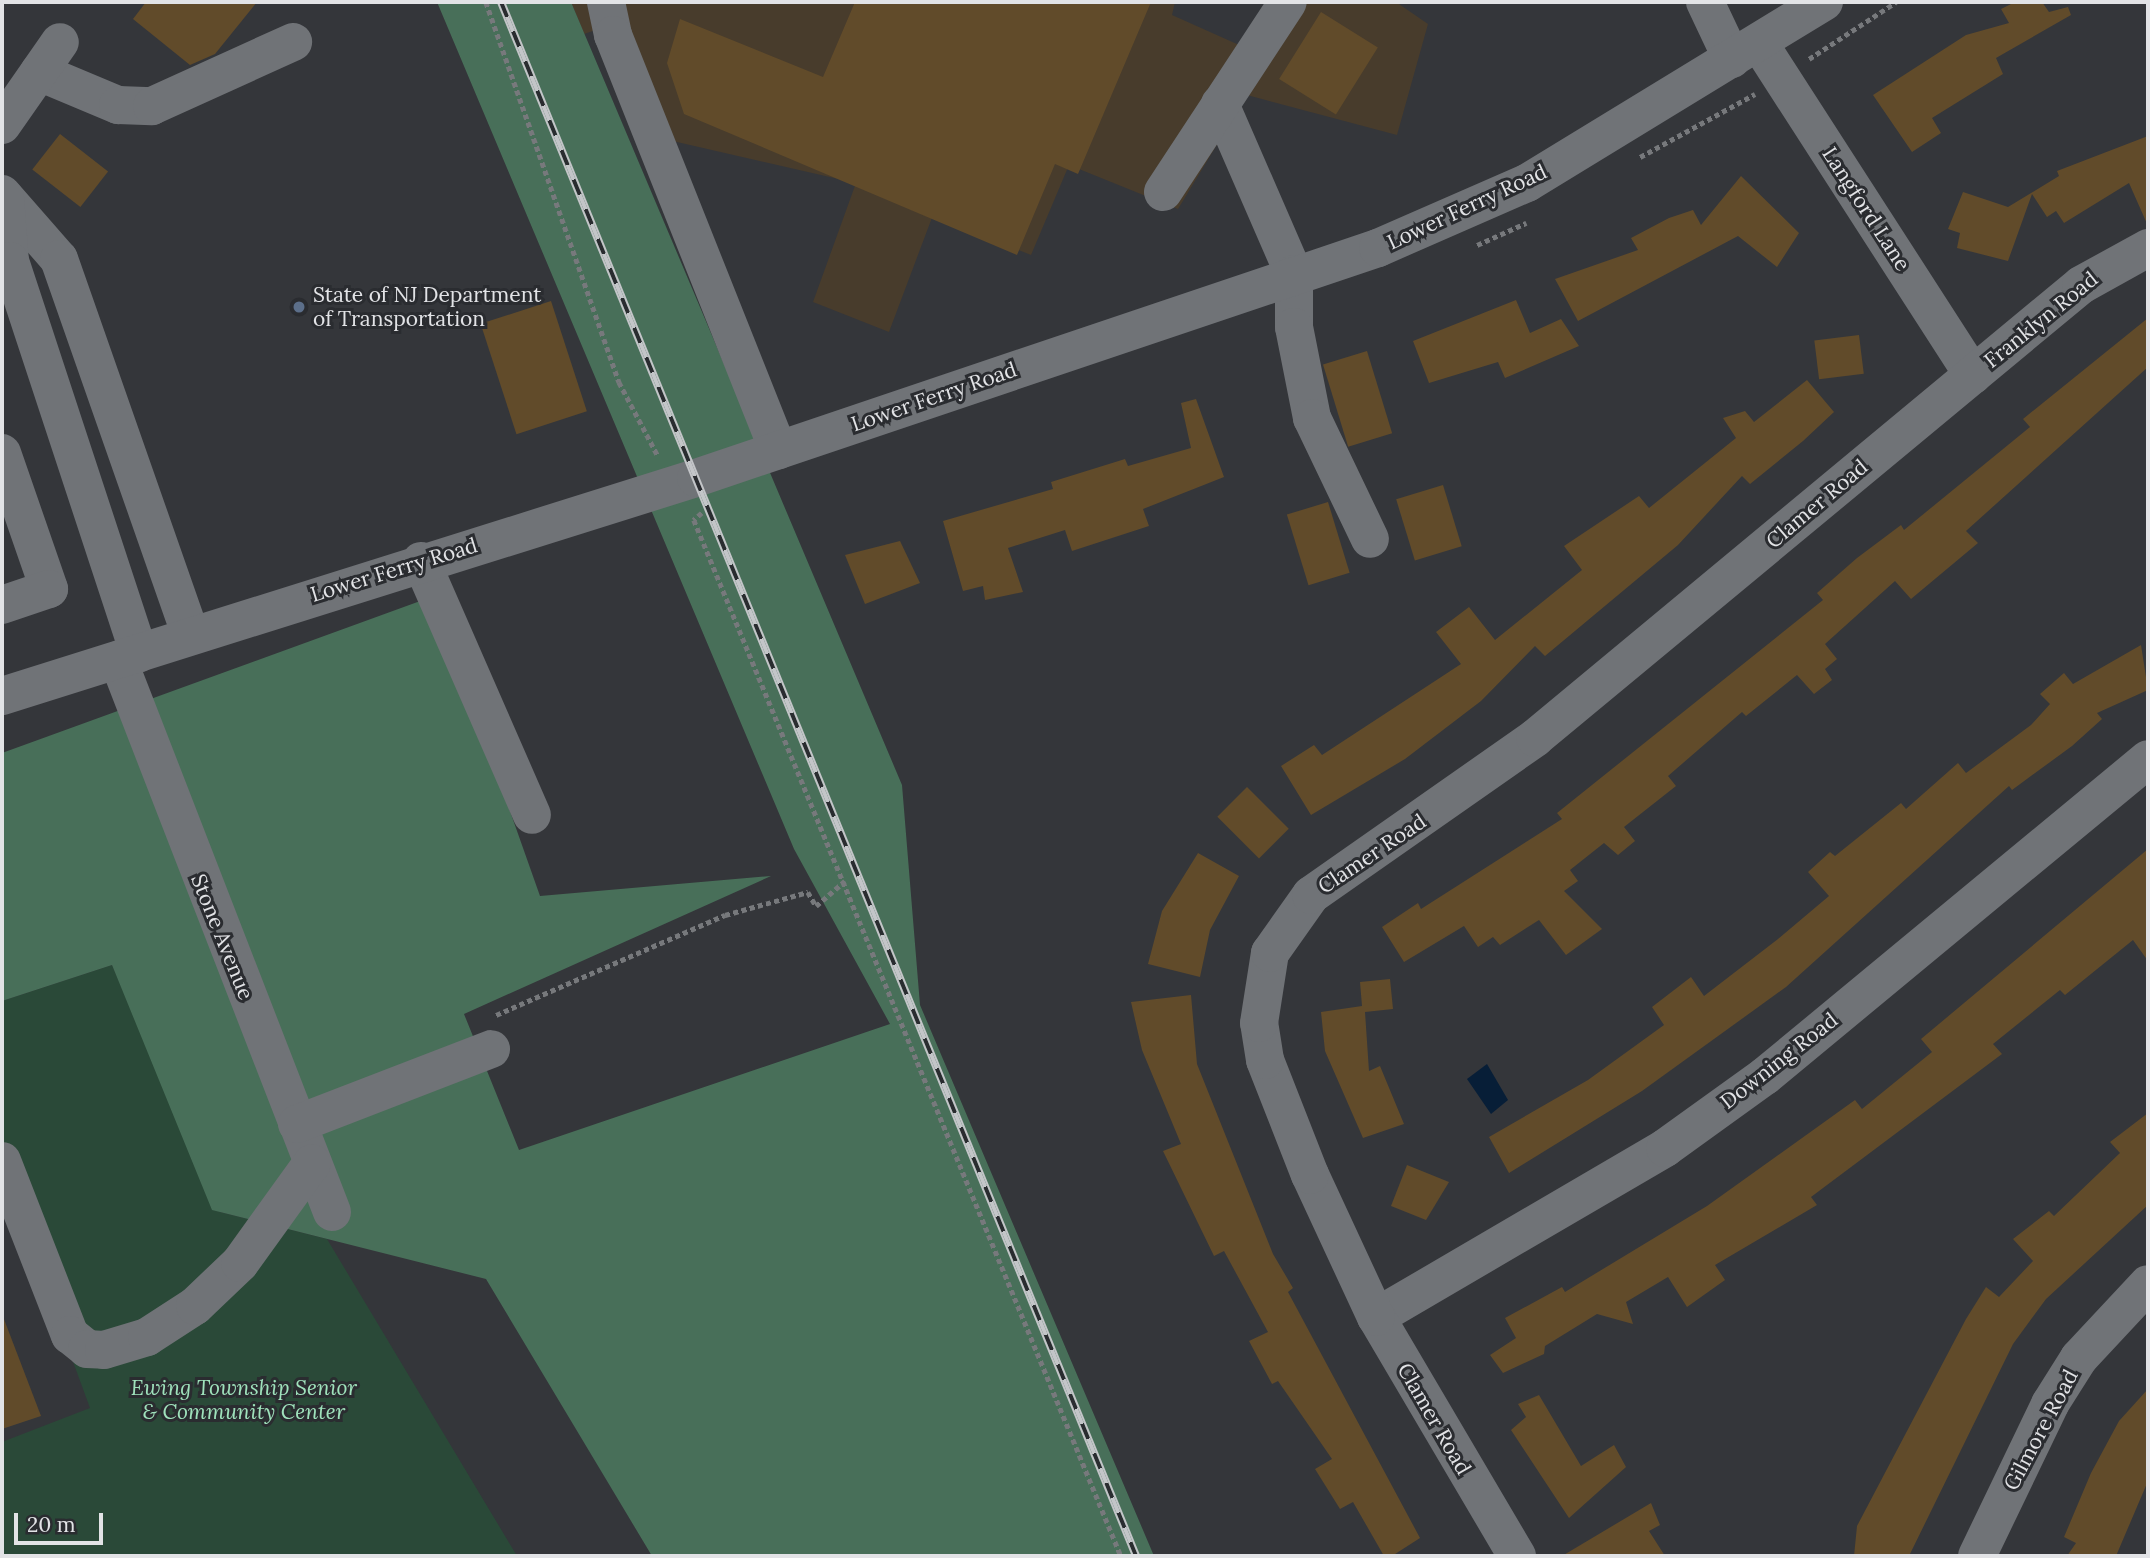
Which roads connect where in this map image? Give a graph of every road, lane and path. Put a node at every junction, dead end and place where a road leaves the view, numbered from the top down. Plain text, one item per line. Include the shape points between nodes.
1 (486, 2) edge
2 (606, 2) edge
3 (1288, 2) edge
4 (1706, 2) edge
5 (1824, 2) edge
6 (293, 41) dead end
7 (1745, 51) junction
8 (1220, 104) junction
9 (4, 118) edge
10 (1163, 192) dead end
11 (3, 196) edge
12 (2148, 248) edge
13 (1294, 274) junction
14 (1973, 375) junction
15 (778, 450) junction
16 (2, 453) edge
17 (670, 486) junction
18 (707, 507) dead end
19 (1370, 539) dead end
20 (421, 561) junction
21 (2, 605) edge
22 (190, 634) junction
23 (128, 657) junction
24 (2, 696) edge
25 (2148, 759) edge
26 (532, 815) dead end
27 (845, 881) junction
28 (486, 1036) joint
29 (297, 1124) junction
30 (2, 1161) edge
31 (312, 1163) junction
32 (332, 1212) dead end
33 (2148, 1284) edge
34 (1376, 1317) junction
35 (1121, 1556) edge
36 (1517, 1556) edge
37 (1977, 1556) edge

1 - 17 path via 619,382
2 - 15 street via 613,35
3 - 8 street
4 - 7 street, Langford Lane
5 - 7 street, Lower Ferry Road
6 - 9 street via 152,106 118,104 50,57
7 - 13 street, Lower Ferry Road via 1527,183 1390,243
7 - 14 street, Langford Lane
8 - 10 street
8 - 13 street
11 - 22 street via 59,259
11 - 23 street, Stone Avenue via 10,261
12 - 14 street, Franklyn Road via 2081,285
13 - 15 street, Lower Ferry Road
13 - 19 street via 1294,327 1312,418
14 - 34 street, Clamer Road via 1535,738 1338,874 1288,920 1261,989 1265,1060
15 - 17 street, Lower Ferry Road
16 - 21 street via 49,589
17 - 20 street, Lower Ferry Road
18 - 27 path via 694,520
20 - 22 street, Lower Ferry Road
20 - 26 street
22 - 23 street, Lower Ferry Road
23 - 24 street, Lower Ferry Road
23 - 29 street, Stone Avenue
25 - 34 street, Downing Road via 1754,1084 1630,1169
27 - 28 path via 816,906 808,892 725,915
27 - 35 path
28 - 29 street
29 - 31 street, Stone Avenue
30 - 31 street via 70,1335 87,1349 104,1350 147,1337 195,1306 240,1263
31 - 32 street, Stone Avenue
33 - 37 street, Gilmore Road via 2080,1358 2050,1404
34 - 36 street, Clamer Road

